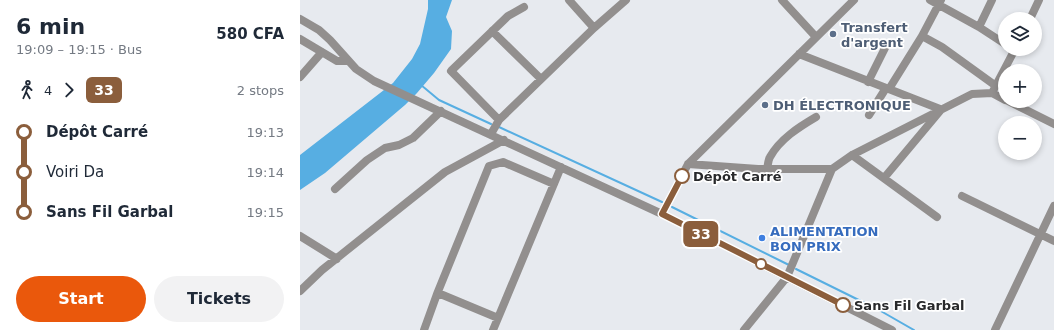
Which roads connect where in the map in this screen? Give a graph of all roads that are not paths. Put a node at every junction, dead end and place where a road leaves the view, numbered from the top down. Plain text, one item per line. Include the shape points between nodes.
1 (569, 0) edge
2 (626, 0) edge
3 (782, 0) edge
4 (854, 0) edge
5 (930, 0) edge
6 (992, 0) edge
7 (1039, 0) edge
8 (940, 2) edge
9 (524, 8) dead end
10 (1033, 12) edge
11 (300, 19) edge
12 (979, 26) junction
13 (594, 28) junction
14 (492, 31) junction
15 (922, 36) junction
16 (816, 37) junction
17 (300, 39) edge
18 (998, 39) edge
19 (886, 48) dead end
20 (322, 52) junction
21 (800, 54) junction
22 (1011, 56) edge
23 (348, 61) junction
24 (300, 77) edge
25 (541, 79) junction
26 (868, 82) junction
27 (888, 88) junction
28 (994, 90) junction
29 (998, 93) edge
30 (1022, 108) edge
31 (941, 109) junction
32 (441, 111) junction
33 (868, 115) dead end
34 (816, 117) dead end
35 (499, 120) junction
36 (1054, 124) edge
37 (491, 134) junction
38 (504, 140) junction
39 (852, 155) junction
40 (688, 164) junction
41 (561, 167) junction
42 (767, 169) junction
43 (832, 170) junction
44 (884, 178) junction
45 (554, 184) junction
46 (335, 189) dead end
47 (962, 196) dead end
48 (1054, 206) edge
49 (662, 214) junction
50 (937, 217) dead end
51 (1041, 234) junction
52 (300, 236) edge
53 (1054, 241) edge
54 (337, 258) junction
55 (787, 277) junction
56 (300, 291) edge
57 (438, 293) junction
58 (498, 318) junction
59 (424, 330) edge
60 (493, 330) edge
61 (744, 330) edge
62 (892, 330) edge
63 (995, 330) edge

1 - 13 street
2 - 13 street
3 - 16 street
4 - 16 street
5 - 8 street
6 - 12 street
7 - 10 street
8 - 12 street
8 - 15 street
9 - 14 street via 508,16
11 - 23 street via 319,30
12 - 18 street
13 - 25 street
14 - 25 street
14 - 35 street via 451,71
15 - 27 street
15 - 28 street via 948,51
16 - 21 street
17 - 20 street
19 - 26 street
20 - 23 street via 337,61
20 - 24 street
21 - 26 street
21 - 40 street
22 - 28 street
23 - 32 street via 374,81
25 - 35 street
26 - 27 street
27 - 31 street
27 - 33 street
28 - 29 street
28 - 31 street via 972,94
30 - 36 street
31 - 39 street
31 - 44 street
32 - 37 street
32 - 46 street via 414,138 399,146 385,148 367,160
34 - 42 street via 794,131 779,146 770,157
35 - 37 street
37 - 38 street
38 - 41 street via 523,145
38 - 54 street via 445,172
39 - 43 street
39 - 44 street
40 - 42 street
40 - 49 street
41 - 45 street
41 - 49 street via 581,172
42 - 43 street
43 - 55 street
44 - 50 street
45 - 57 street via 503,162 489,166
45 - 58 street
47 - 51 street
48 - 51 street
49 - 55 street
51 - 53 street
51 - 63 street
52 - 54 street
54 - 56 street
55 - 61 street
55 - 62 street
57 - 58 street
57 - 59 street
58 - 60 street

